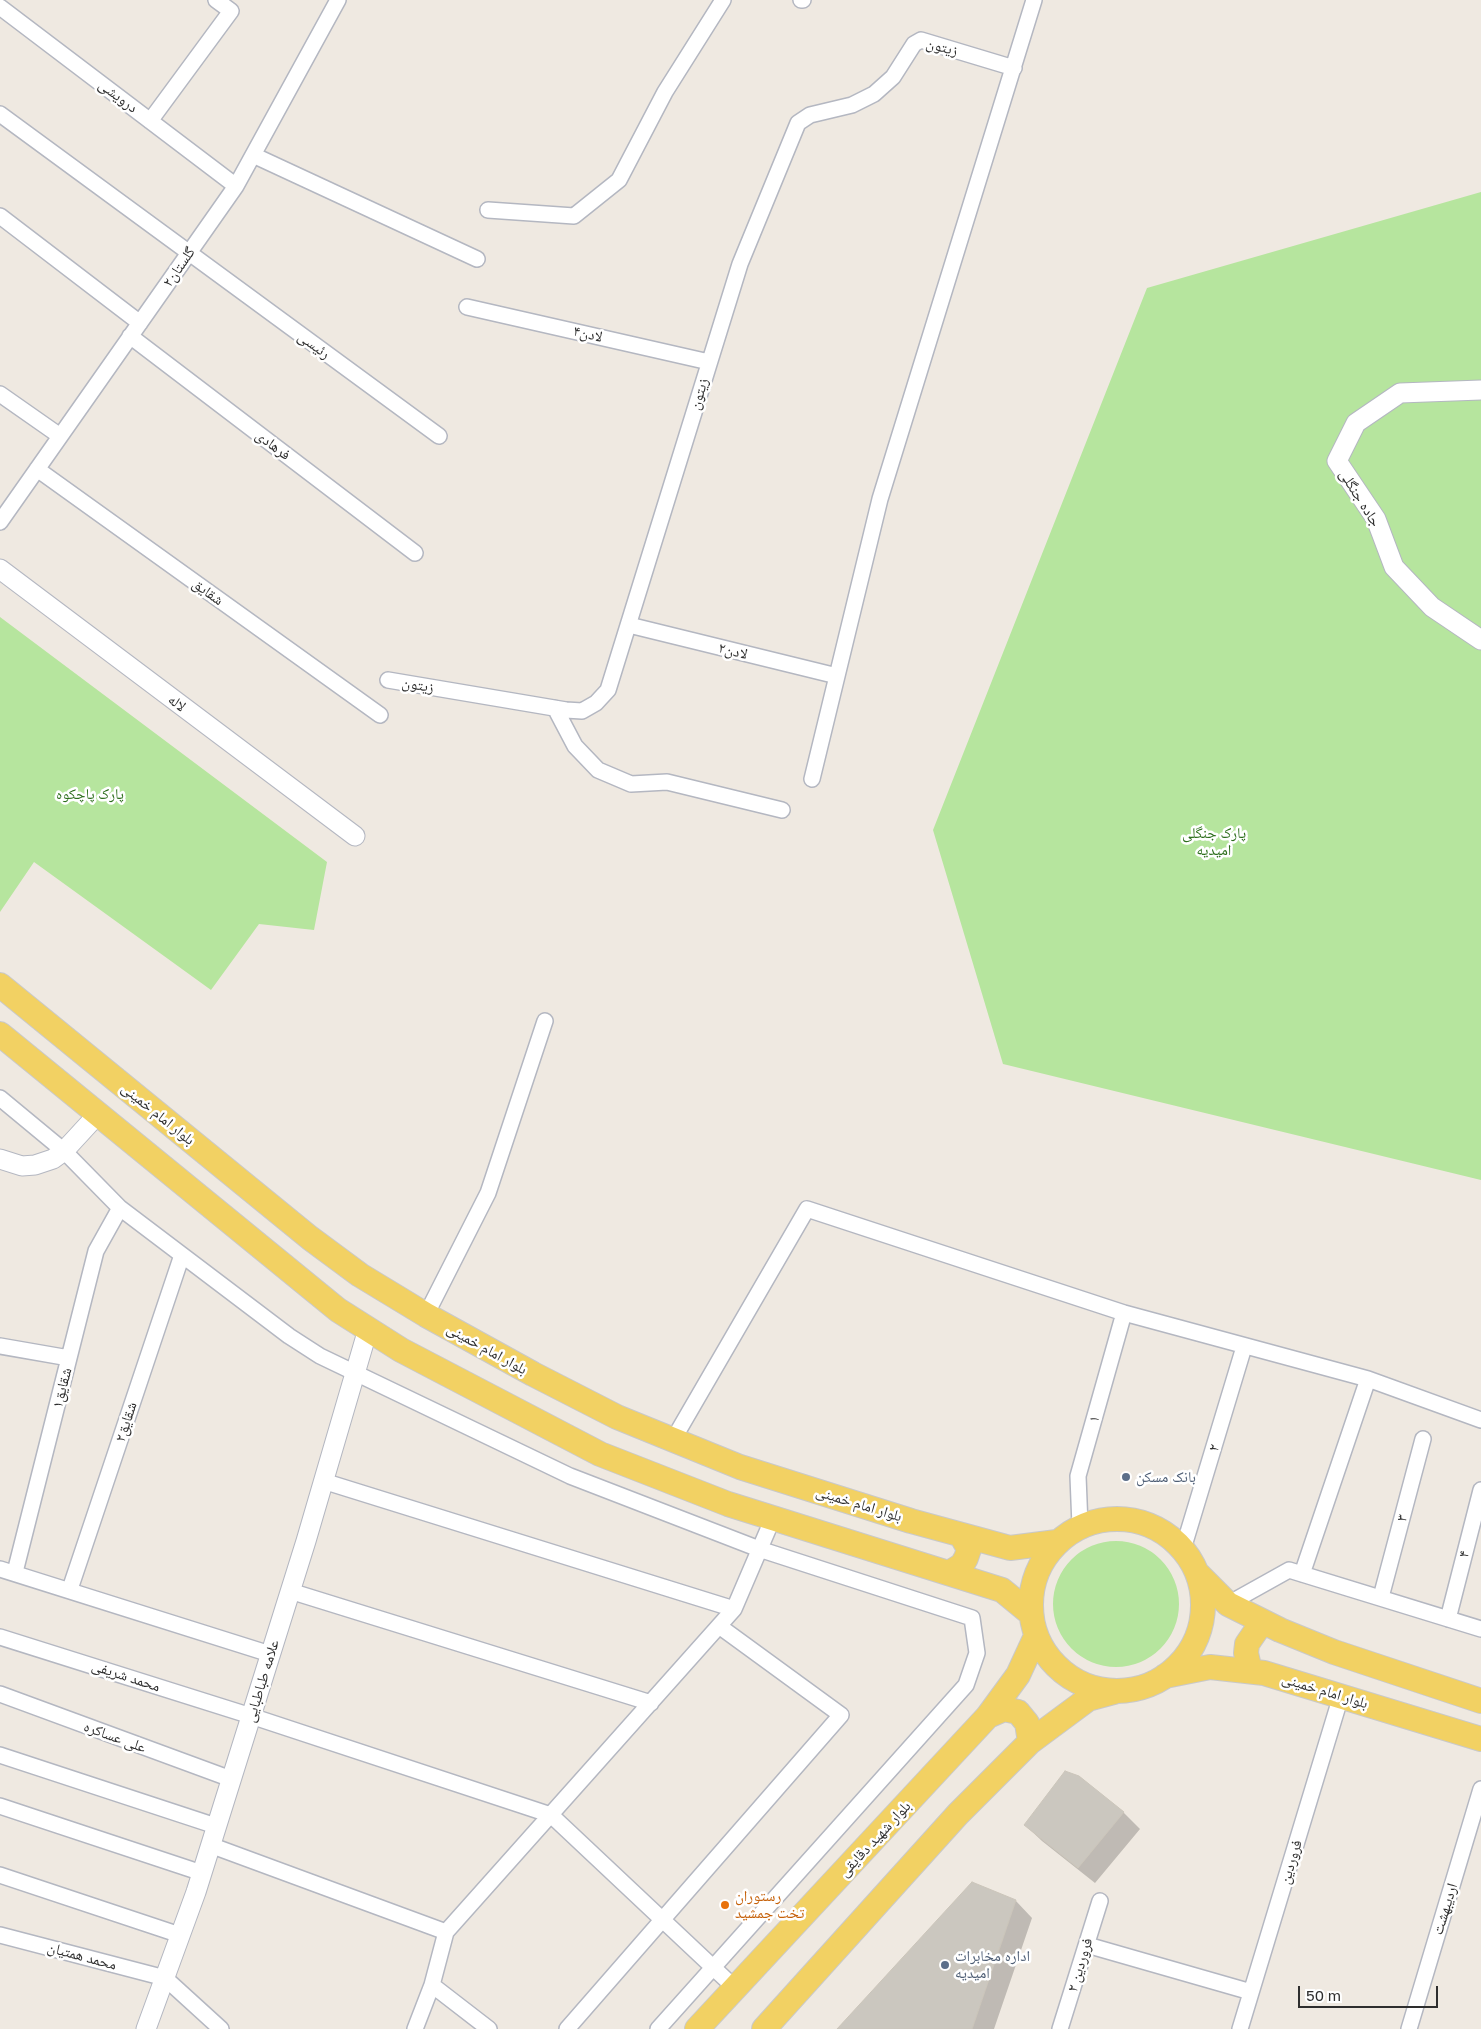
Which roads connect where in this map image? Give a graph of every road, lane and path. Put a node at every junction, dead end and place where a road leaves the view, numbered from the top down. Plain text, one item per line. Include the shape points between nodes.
1 (216, 0) edge
2 (338, 0) edge
3 (723, 0) edge
4 (1034, 0) edge
5 (234, 5) edge
6 (0, 7) edge
7 (1014, 68) junction
8 (0, 114) edge
9 (150, 120) junction
10 (253, 155) junction
11 (236, 186) junction
12 (488, 210) dead end
13 (0, 216) edge
14 (188, 254) junction
15 (477, 258) dead end
16 (467, 307) dead end
17 (140, 323) junction
18 (130, 336) junction
19 (709, 362) junction
20 (1481, 390) edge
21 (0, 394) edge
22 (60, 436) junction
23 (440, 436) dead end
24 (37, 469) junction
25 (0, 522) edge
26 (415, 553) dead end
27 (0, 569) edge
28 (628, 625) junction
29 (1481, 640) edge
30 (837, 676) junction
31 (388, 680) dead end
32 (555, 708) junction
33 (380, 715) dead end
34 (812, 779) dead end
35 (782, 810) dead end
36 (355, 836) dead end
37 (0, 985) edge
38 (546, 1021) dead end
39 (0, 1034) edge
40 (122, 1085) junction
41 (0, 1098) edge
42 (98, 1114) junction
43 (64, 1152) junction
44 (0, 1159) edge
45 (120, 1208) junction
46 (182, 1255) junction
47 (1124, 1313) junction
48 (426, 1315) junction
49 (368, 1329) junction
50 (0, 1346) edge
51 (1244, 1347) junction
52 (69, 1358) junction
53 (354, 1372) junction
54 (1368, 1379) junction
55 (1481, 1420) edge
56 (1423, 1439) dead end
57 (673, 1440) junction
58 (323, 1480) junction
59 (1481, 1490) edge
60 (772, 1518) junction
61 (1080, 1526) junction
62 (961, 1535) junction
63 (1056, 1542) junction
64 (759, 1549) junction
65 (1183, 1549) junction
66 (0, 1569) edge
67 (16, 1572) junction
68 (949, 1573) junction
69 (1198, 1574) junction
70 (1302, 1574) junction
71 (70, 1589) junction
72 (290, 1591) junction
73 (1381, 1597) junction
74 (1228, 1604) junction
75 (734, 1609) junction
76 (1448, 1618) junction
77 (1266, 1623) junction
78 (1033, 1624) junction
79 (719, 1626) junction
80 (1481, 1629) edge
81 (0, 1638) edge
82 (270, 1654) junction
83 (1250, 1671) junction
84 (1165, 1676) junction
85 (1120, 1691) junction
86 (0, 1694) edge
87 (1341, 1696) junction
88 (1481, 1701) edge
89 (651, 1703) junction
90 (251, 1716) junction
91 (988, 1716) junction
92 (1481, 1739) edge
93 (1030, 1742) junction
94 (0, 1755) edge
95 (231, 1780) junction
96 (1481, 1789) edge
97 (0, 1806) edge
98 (551, 1815) junction
99 (216, 1826) junction
100 (210, 1844) junction
101 (202, 1873) junction
102 (0, 1875) edge
103 (1100, 1901) dead end
104 (662, 1921) junction
105 (446, 1932) junction
106 (0, 1935) edge
107 (180, 1935) junction
108 (1087, 1945) junction
109 (712, 1968) junction
110 (165, 1978) junction
111 (432, 1985) junction
112 (735, 1988) junction
113 (1251, 1992) junction
114 (146, 2029) edge
115 (221, 2029) edge
116 (415, 2029) edge
117 (489, 2029) edge
118 (567, 2029) edge
119 (658, 2029) edge
120 (697, 2029) edge
121 (764, 2029) edge
122 (1060, 2029) edge
123 (1240, 2029) edge
124 (1409, 2029) edge

1 - 5 street
2 - 10 street, گلستان۲
3 - 12 street via 665,92 619,180 574,216
4 - 7 street
5 - 9 street
6 - 9 street, درویشی
7 - 19 street, زیتون via 921,40 914,44 893,77 874,94 852,105 810,115 798,123 740,264
7 - 30 street via 880,499
8 - 14 street, رئیسی
9 - 11 street, درویشی
10 - 11 street, گلستان۲
10 - 15 street
11 - 14 street, گلستان۲
13 - 17 street
14 - 17 street, گلستان۲
14 - 23 street, رئیسی
16 - 19 street, لادن۴
17 - 18 street, گلستان۲
18 - 22 street, گلستان۲
18 - 26 street, فرهادی
19 - 28 street, زیتون
20 - 29 street, جاده جنگلی via 1400,393 1356,423 1337,461 1376,519 1394,567 1432,607
21 - 22 street
22 - 24 street, گلستان۲
24 - 25 street, گلستان۲
24 - 33 street, شقایق
27 - 36 street, لاله
28 - 30 street, لادن۲
28 - 32 street, زیتون via 608,690 596,703 582,711
30 - 34 street
31 - 32 street, زیتون
32 - 35 street via 575,746 598,770 631,784 667,782
37 - 40 main road, بلوار امام خمینی
38 - 48 street via 488,1192
39 - 42 main road
40 - 42 main road
40 - 48 main road, بلوار امام خمینی via 310,1238 360,1275
41 - 43 street
42 - 43 street
42 - 49 main road via 286,1269
43 - 44 street via 35,1165 22,1166
43 - 45 street
45 - 46 street
45 - 52 street, شقایق۱ via 96,1251
46 - 53 street via 302,1346
46 - 71 street, شقایق۲
47 - 51 street
47 - 57 street via 807,1209
47 - 61 street, ۱ via 1078,1476
48 - 57 main road, بلوار امام خمینی via 617,1417
49 - 53 street, علامه طباطبایی
49 - 60 main road via 401,1350 600,1454
50 - 52 street
51 - 54 street
51 - 65 street, ۲
52 - 67 street, شقایق۱
53 - 58 street, علامه طباطبایی
53 - 64 street via 570,1476
54 - 55 street
54 - 70 street
56 - 73 street, ۳
57 - 62 main road, بلوار امام خمینی via 740,1467
58 - 72 street, علامه طباطبایی
58 - 75 street
59 - 76 street, ۴
60 - 64 street
60 - 68 main road
61 - 63 main road
61 - 65 main road via 1107,1519 1136,1520 1162,1531
62 - 63 main road, بلوار امام خمینی via 1010,1548
62 - 68 main road via 969,1549 962,1565
63 - 78 main road via 1041,1563 1032,1588
64 - 75 street
64 - 109 street via 972,1618 977,1653 966,1686
65 - 69 main road
66 - 67 street
67 - 71 street
68 - 78 main road via 1002,1590
69 - 74 main road
69 - 84 main road via 1203,1602 1199,1630 1186,1656
70 - 73 street
70 - 74 street via 1289,1570
71 - 82 street
72 - 82 street, علامه طباطبایی
72 - 89 street
73 - 76 street
74 - 77 main road
75 - 79 street
76 - 80 street
77 - 83 main road via 1258,1628 1247,1644
77 - 88 main road via 1334,1652
78 - 85 main road via 1049,1659 1069,1677 1094,1688
78 - 91 main road, بلوار شهید دقایقی via 1018,1675
79 - 89 street
79 - 104 street via 841,1715
81 - 90 street, محمد شریفی
82 - 90 street, علامه طباطبایی
83 - 84 main road, بلوار امام خمینی via 1210,1667
83 - 87 main road, بلوار امام خمینی
84 - 85 main road via 1144,1686
85 - 93 main road via 1088,1699
86 - 95 street, علی عساکره
87 - 92 main road, بلوار امام خمینی
87 - 113 street, فروردین
89 - 98 street
90 - 95 street, علامه طباطبایی
90 - 98 street, محمد شریفی
91 - 93 main road via 1004,1709 1018,1712 1027,1723
91 - 112 main road, بلوار شهید دقایقی
93 - 121 main road via 958,1814
94 - 99 street
95 - 99 street, علامه طباطبایی
96 - 124 street, اردیبهشت
97 - 101 street
98 - 104 street
98 - 105 street
99 - 100 street, علامه طباطبایی
100 - 101 street, علامه طباطبایی
100 - 105 street
101 - 107 street, علامه طباطبایی
102 - 107 street
103 - 108 street, فروردین ۲
104 - 109 street
104 - 118 street
105 - 111 street
106 - 110 street, محمد همتیان
107 - 110 street, علامه طباطبایی
108 - 113 street
108 - 122 street, فروردین ۲
109 - 112 street
109 - 119 street
110 - 114 street, علامه طباطبایی
110 - 115 street
111 - 116 street
111 - 117 street
112 - 120 main road, بلوار شهید دقایقی
113 - 123 street, فروردین

